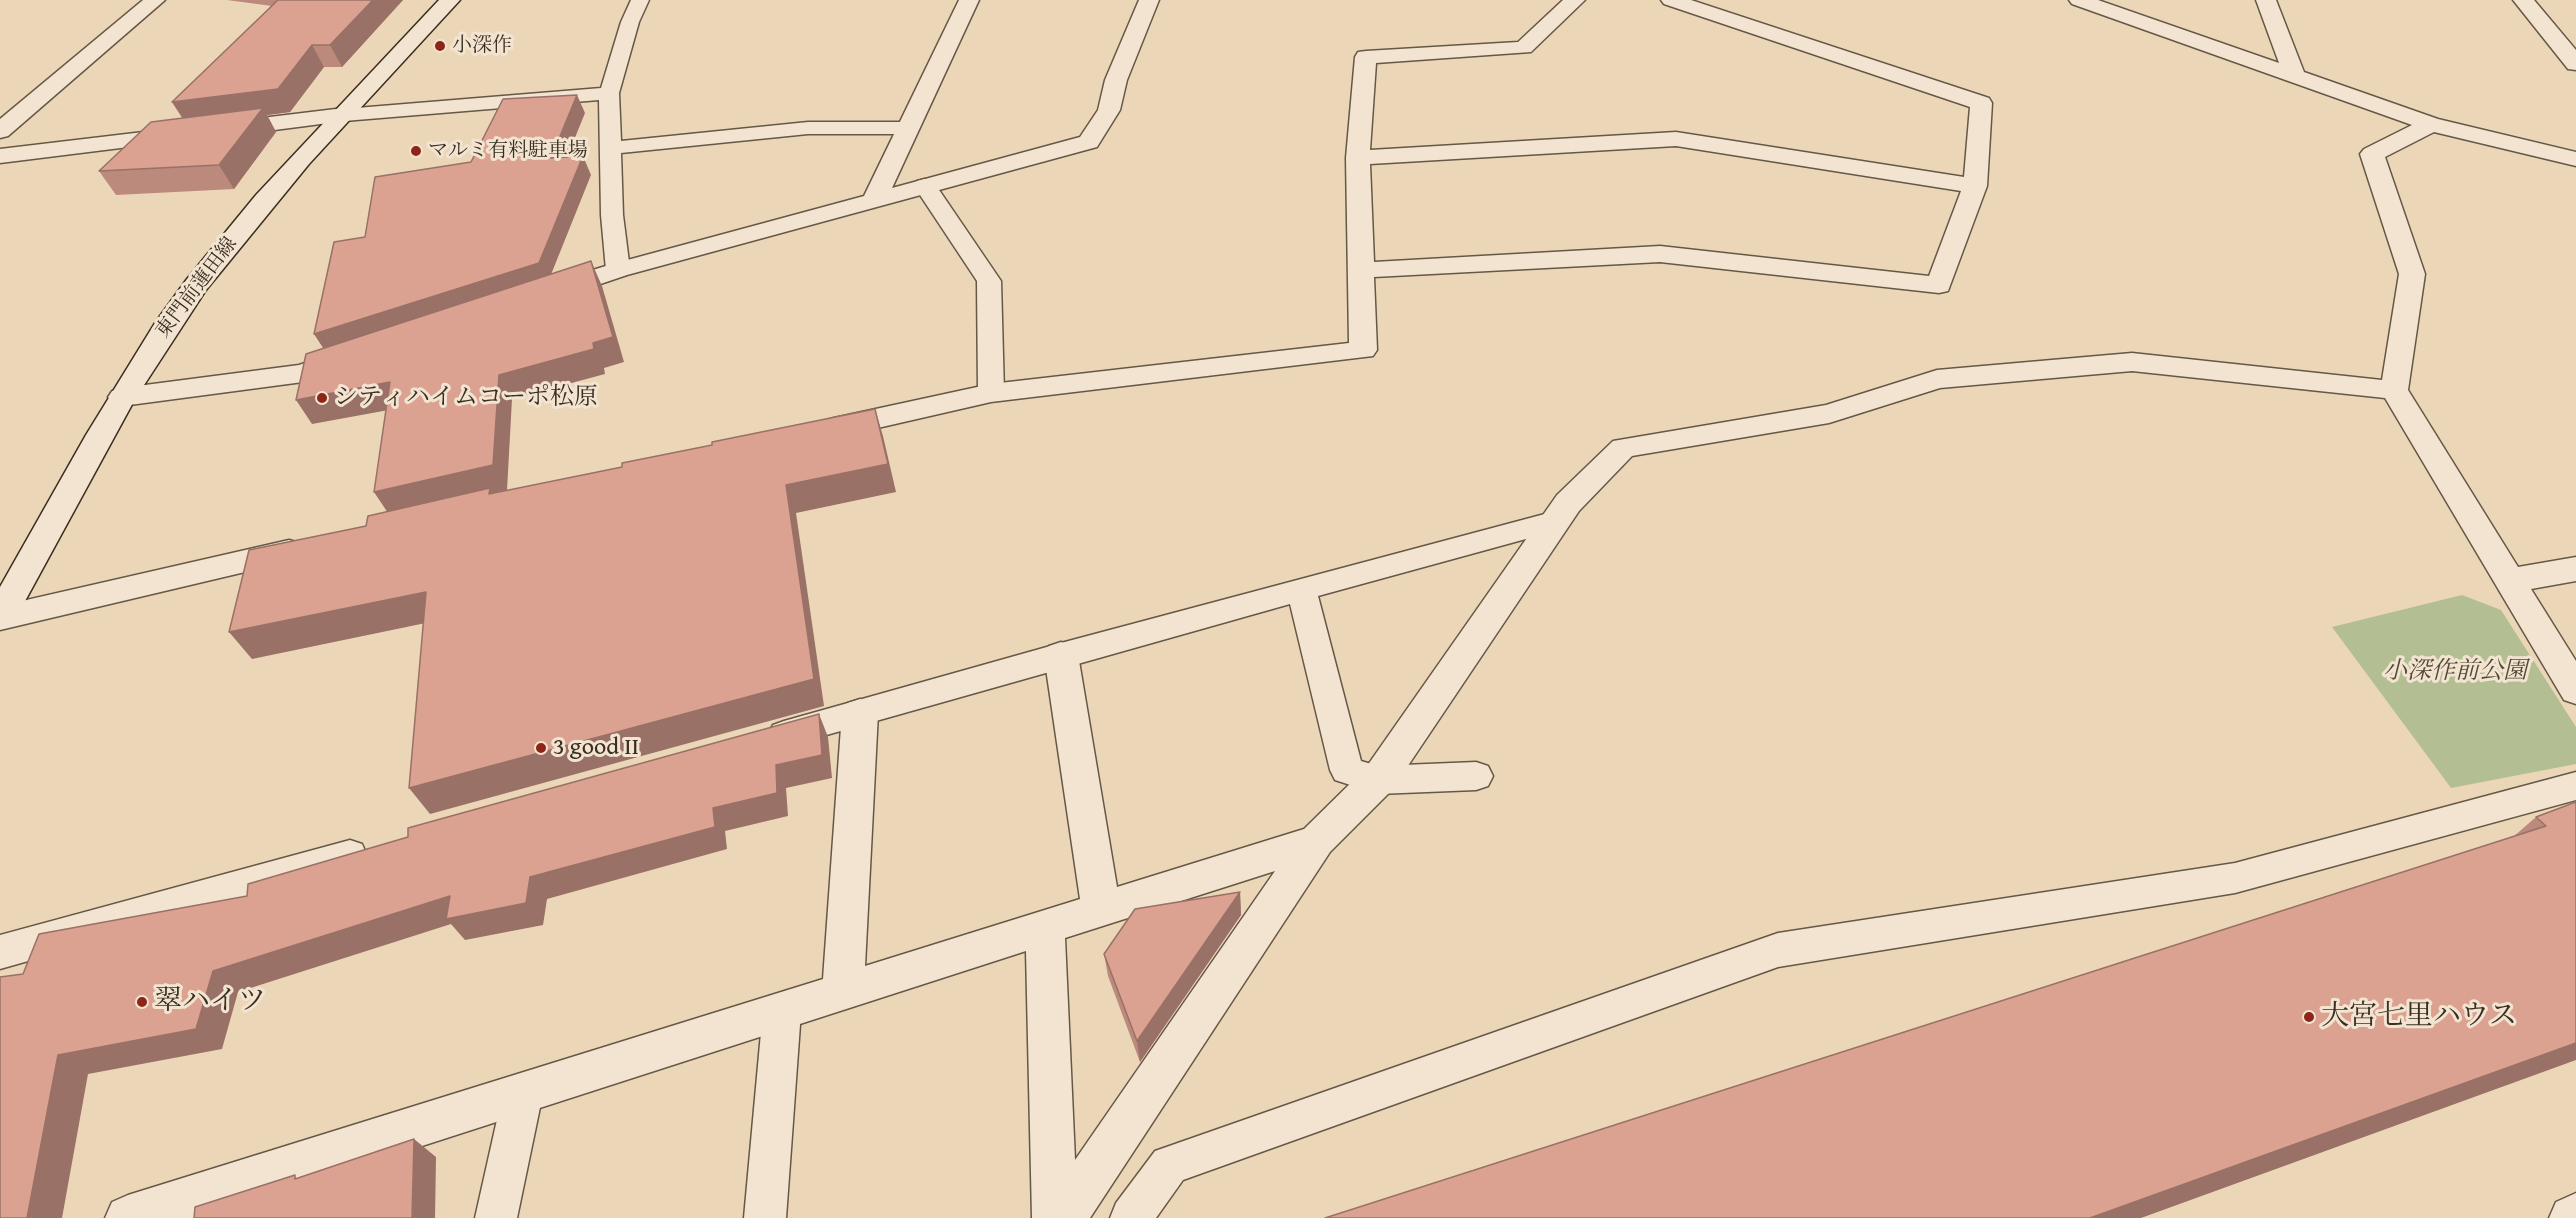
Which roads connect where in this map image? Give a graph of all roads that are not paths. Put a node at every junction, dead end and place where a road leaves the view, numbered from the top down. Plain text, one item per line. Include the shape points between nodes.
1 (155, 0) edge
2 (450, 0) edge
3 (640, 0) edge
4 (969, 0) edge
5 (1149, 0) edge
6 (1575, 0) edge
7 (1671, 0) edge
8 (2079, 0) edge
9 (2266, 0) edge
10 (2523, 0) edge
11 (2576, 64) edge
12 (2295, 76) junction
13 (609, 93) junction
14 (344, 115) junction
15 (2431, 124) junction
16 (908, 128) junction
17 (0, 131) edge
18 (611, 148) junction
19 (0, 156) edge
20 (1358, 158) junction
21 (2576, 159) edge
22 (925, 186) junction
23 (1975, 186) junction
24 (874, 200) junction
25 (618, 270) junction
26 (1361, 270) junction
27 (528, 299) edge
28 (371, 351) edge
29 (2394, 390) junction
30 (991, 393) junction
31 (122, 397) junction
32 (806, 434) edge
33 (1556, 521) junction
34 (310, 546) edge
35 (2576, 569) edge
36 (2508, 580) junction
37 (8, 589) edge
38 (1302, 592) junction
39 (0, 617) edge
40 (1061, 655) junction
41 (2576, 690) edge
42 (860, 713) junction
43 (757, 742) edge
44 (1476, 776) dead end
45 (1378, 780) junction
46 (2576, 786) edge
47 (1317, 841) junction
48 (378, 847) edge
49 (1101, 909) junction
50 (1045, 927) junction
51 (0, 952) edge
52 (843, 992) junction
53 (782, 1011) junction
54 (523, 1093) junction
55 (187, 1208) edge
56 (2576, 1216) edge
57 (128, 1218) edge
58 (496, 1218) edge
59 (765, 1218) edge
60 (1055, 1218) edge
61 (1063, 1218) edge
62 (1131, 1218) edge
63 (2571, 1218) edge

1 - 17 street
2 - 14 street, 東門前蓮田線
3 - 13 lane
4 - 16 street
5 - 22 street via 1116,80 1109,110 1089,142
6 - 20 street via 1524,48 1366,57
7 - 23 street via 1981,104
8 - 12 street
9 - 12 street
10 - 11 street
12 - 15 street
13 - 14 lane
13 - 18 lane
14 - 19 street
14 - 31 street, 東門前蓮田線 via 202,278
15 - 21 street
15 - 29 street via 2372,154 2412,274
16 - 18 lane via 808,128
16 - 24 street
18 - 25 lane
20 - 23 street via 1676,139
20 - 26 street
22 - 24 street
22 - 30 lane via 989,281
23 - 26 street via 1939,285 1660,254
24 - 25 street
25 - 27 street
26 - 30 street via 1363,350
28 - 31 street via 303,373
29 - 33 street via 2132,363 1937,379 1829,414 1623,448 1568,503
29 - 36 street
30 - 32 street
31 - 37 street, 東門前蓮田線
33 - 38 lane
33 - 45 street
34 - 39 street
35 - 36 street
36 - 41 street
37 - 39 street, 東門前蓮田線
38 - 40 lane
38 - 45 lane via 1347,770
40 - 42 lane
40 - 49 street
42 - 43 lane
42 - 52 street
44 - 45 lane
45 - 47 street
46 - 62 lane via 2235,878 1778,950 1169,1165
47 - 49 street
47 - 61 street
48 - 51 lane
49 - 50 street
50 - 52 street
50 - 60 street
52 - 53 street
53 - 54 street
53 - 59 lane
54 - 55 street
54 - 58 lane
55 - 57 street
56 - 63 street

